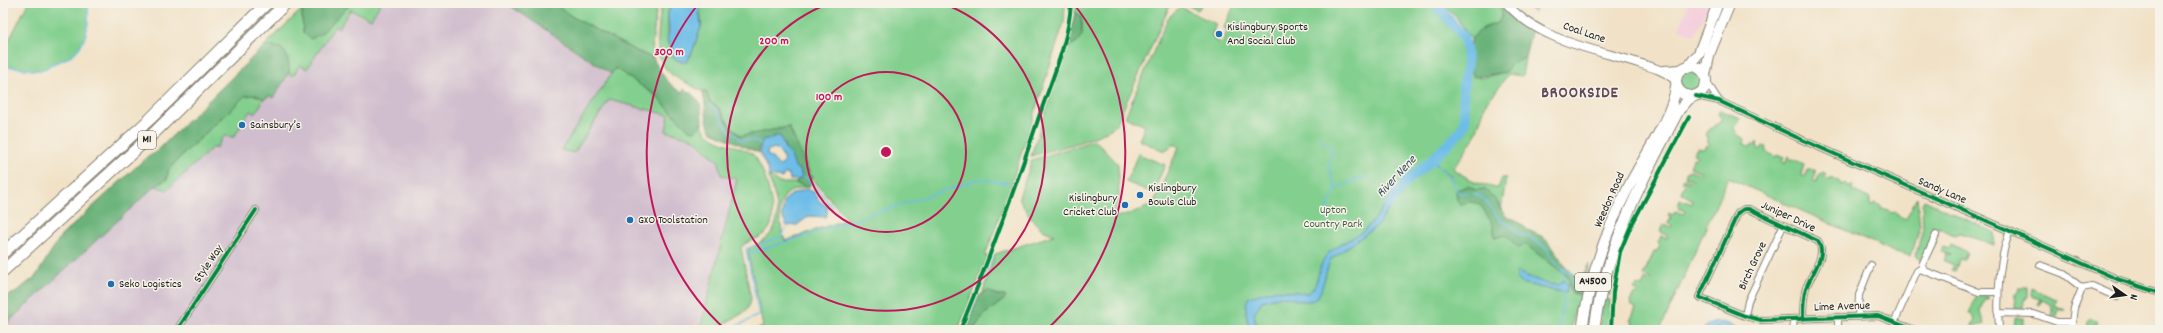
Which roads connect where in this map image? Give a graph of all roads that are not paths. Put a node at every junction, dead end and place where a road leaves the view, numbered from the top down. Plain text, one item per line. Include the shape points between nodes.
1 (267, 3) edge
2 (286, 3) edge
3 (1506, 3) edge
4 (1718, 3) edge
5 (1730, 3) edge
6 (2152, 3) edge
7 (2160, 5) edge
8 (1685, 68) junction
9 (1662, 70) junction
10 (1705, 78) junction
11 (1676, 84) junction
12 (1696, 96) junction
13 (1719, 101) junction
14 (256, 210) dead end
15 (1783, 226) junction
16 (2010, 231) junction
17 (1936, 235) dead end
18 (3, 253) edge
19 (1871, 265) dead end
20 (2040, 265) dead end
21 (1922, 269) junction
22 (3, 271) edge
23 (2082, 288) junction
24 (1998, 292) junction
25 (2160, 293) edge
26 (2117, 296) dead end
27 (1700, 298) joint
28 (1998, 313) junction
29 (1745, 316) junction
30 (1858, 316) junction
31 (1838, 317) junction
32 (1803, 319) junction
33 (1793, 320) junction
34 (1895, 321) junction
35 (2071, 322) junction
36 (177, 330) edge
37 (1582, 330) edge
38 (1594, 330) edge
39 (1794, 330) edge
40 (1838, 330) edge
41 (1915, 330) edge
42 (1999, 330) edge
43 (2071, 330) edge

1 - 18 highway, M1 via 150,119
2 - 22 highway, M1 via 156,131
3 - 9 street, Coal Lane via 1523,20 1558,38
4 - 8 highway via 1699,53
5 - 10 highway via 1710,52
6 - 7 street
8 - 9 street, Coal Lane
8 - 10 highway via 1698,68
8 - 11 highway
9 - 11 street, Coal Lane
10 - 12 highway via 1703,91
10 - 13 street
11 - 12 highway via 1685,96
11 - 37 highway, Weedon Road / A4500 via 1673,103 1627,189 1608,235
12 - 13 street
12 - 38 highway, Weedon Road / A4500 via 1689,99 1679,110 1635,193 1616,241
13 - 16 street, Sandy Lane via 1796,138
14 - 36 street, Style Way
15 - 27 street, Juniper Drive via 1749,209 1738,213
15 - 29 street, Birch Grove via 1748,301
15 - 32 street, Juniper Drive via 1818,241 1822,246 1822,253 1806,288
16 - 24 street via 2004,251
16 - 25 street, Sandy Lane via 2117,279
17 - 21 street
19 - 30 street via 1859,295
20 - 23 street via 2064,274
21 - 24 street via 1979,292
21 - 34 street via 1917,271
23 - 26 street via 2092,286
23 - 35 street
24 - 28 street
27 - 29 street, Lime Avenue
28 - 35 street via 2034,314 2057,322
28 - 42 street
29 - 33 street, Lime Avenue via 1761,320
30 - 31 street, Lime Avenue
30 - 34 street, Lime Avenue via 1878,316
31 - 32 street, Lime Avenue
31 - 40 street
32 - 33 street, Lime Avenue
33 - 39 street
34 - 41 street, Lime Avenue
35 - 43 street

